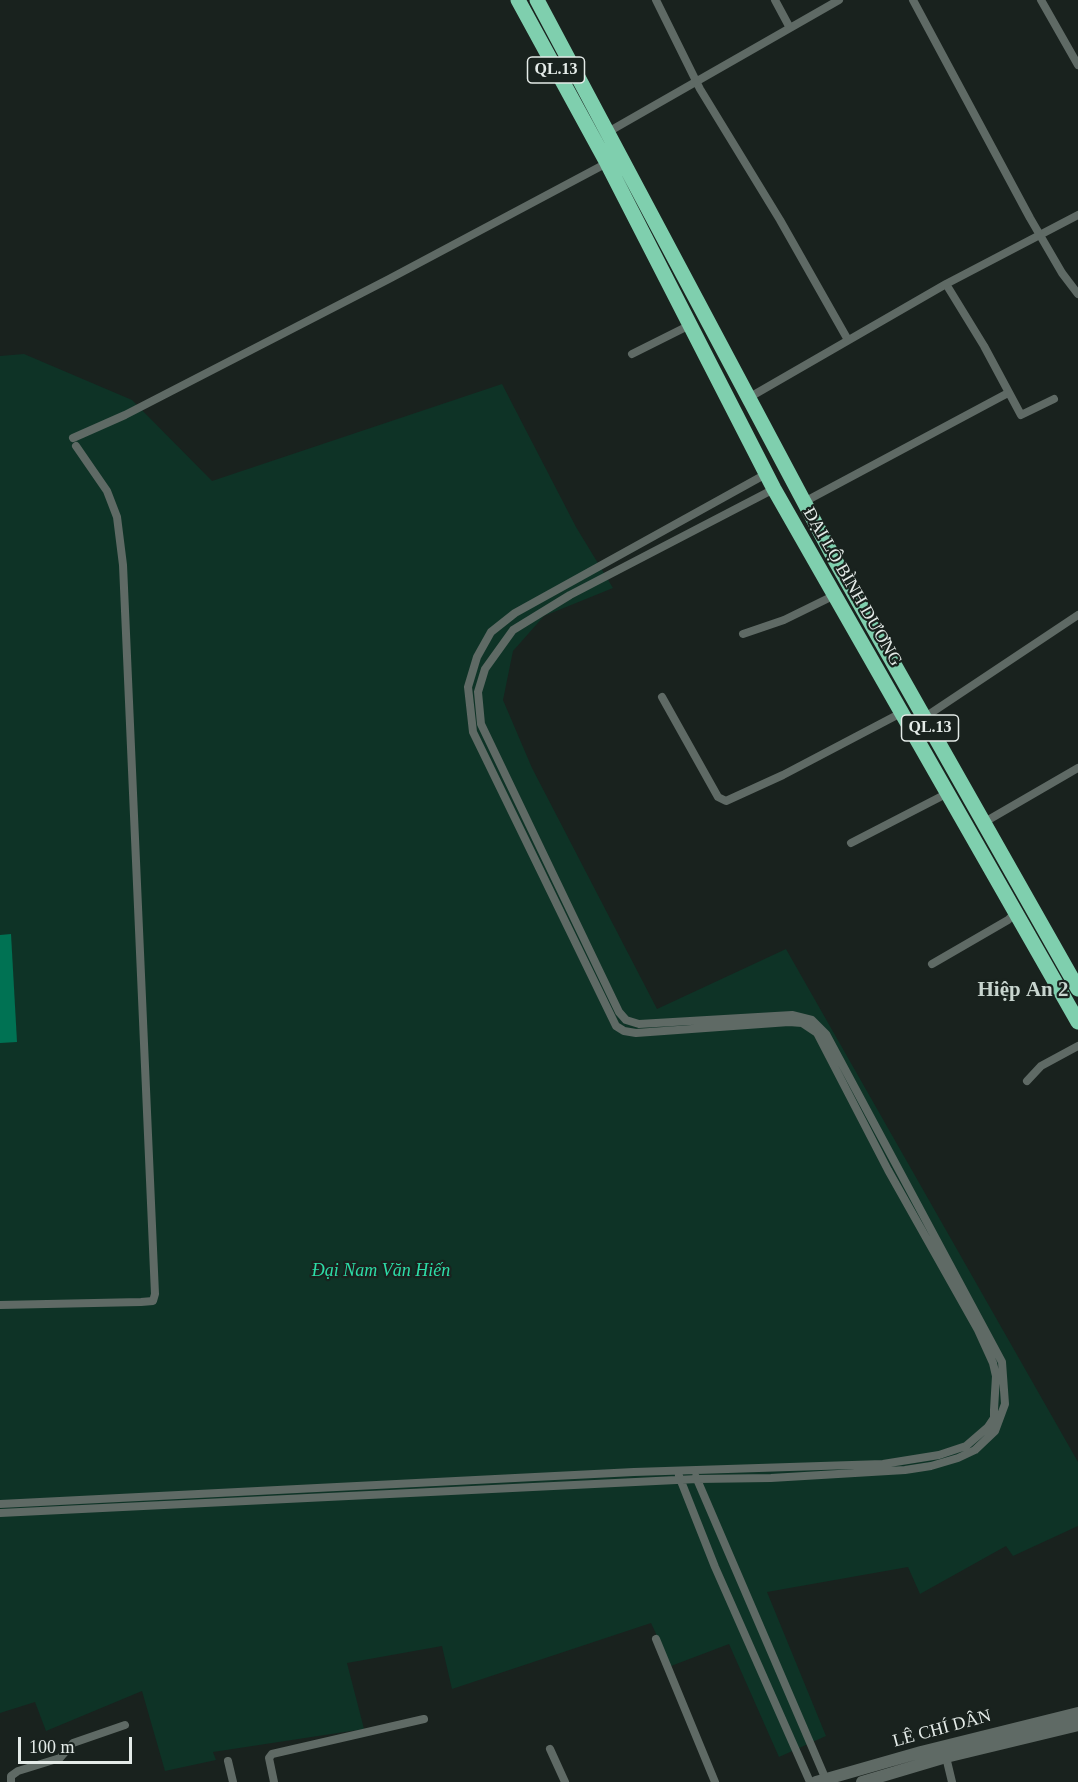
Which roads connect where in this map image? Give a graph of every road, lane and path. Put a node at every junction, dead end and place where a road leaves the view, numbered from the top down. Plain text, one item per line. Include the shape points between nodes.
1 (518, 0) edge
2 (537, 0) edge
3 (656, 0) edge
4 (775, 0) edge
5 (839, 0) edge
6 (912, 0) edge
7 (1041, 0) edge
8 (790, 28) junction
9 (1078, 65) edge
10 (697, 81) junction
11 (601, 136) junction
12 (614, 160) junction
13 (1078, 215) edge
14 (1039, 234) junction
15 (946, 284) junction
16 (1078, 294) edge
17 (690, 325) junction
18 (848, 340) junction
19 (632, 354) dead end
20 (1008, 393) junction
21 (750, 397) junction
22 (1054, 399) dead end
23 (788, 472) junction
24 (759, 478) junction
25 (767, 492) junction
26 (804, 502) junction
27 (835, 595) junction
28 (1078, 615) edge
29 (743, 634) dead end
30 (662, 697) dead end
31 (901, 713) junction
32 (925, 717) junction
33 (1078, 768) edge
34 (946, 794) junction
35 (983, 823) junction
36 (851, 843) dead end
37 (1015, 913) junction
38 (932, 964) dead end
39 (1078, 989) edge
40 (1078, 1022) edge
41 (1078, 1046) edge
42 (1027, 1081) dead end
43 (0, 1305) edge
44 (693, 1470) junction
45 (677, 1471) junction
46 (697, 1479) junction
47 (681, 1480) junction
48 (0, 1504) edge
49 (0, 1513) edge
50 (656, 1639) dead end
51 (1078, 1713) edge
52 (424, 1719) dead end
53 (125, 1725) dead end
54 (1078, 1725) edge
55 (550, 1749) dead end
56 (946, 1757) junction
57 (228, 1761) dead end
58 (824, 1781) edge
59 (11, 1782) edge
60 (233, 1782) edge
61 (274, 1782) edge
62 (565, 1782) edge
63 (715, 1782) edge
64 (810, 1782) edge
65 (862, 1782) edge
66 (952, 1782) edge

1 - 11 highway, QL.13
2 - 11 highway, QL.13
3 - 10 street
4 - 8 street
5 - 8 street
6 - 14 street
7 - 9 street
8 - 10 street
10 - 11 street
10 - 18 street
11 - 12 highway, QL.13
12 - 17 highway, ĐẠI LỘ BÌNH DƯƠNG / QL.13
12 - 21 highway, ĐẠI LỘ BÌNH DƯƠNG / QL.13
12 - 43 street via 74,442 111,500 123,566 155,1294 153,1301 141,1302
13 - 14 street
14 - 15 street
14 - 16 street
15 - 18 street
15 - 20 street
17 - 19 street
17 - 24 highway, ĐẠI LỘ BÌNH DƯƠNG / QL.13
18 - 21 street
20 - 22 street via 1021,415
20 - 26 street
21 - 23 highway, ĐẠI LỘ BÌNH DƯƠNG / QL.13
23 - 24 highway
23 - 25 highway
23 - 26 highway, ĐẠI LỘ BÌNH DƯƠNG / QL.13
24 - 25 highway, ĐẠI LỘ BÌNH DƯƠNG / QL.13
24 - 44 street via 515,613 491,632 477,657 468,687 473,732 616,1026 636,1034 789,1022 802,1023 817,1033 978,1330 993,1363 996,1389 994,1418 988,1427 966,1446 939,1455 883,1464
25 - 27 highway, ĐẠI LỘ BÌNH DƯƠNG / QL.13
25 - 46 street via 570,595 513,630 485,669 478,692 481,724 626,1020 639,1024 792,1015 812,1020 826,1034 996,1352 1004,1374 1005,1404 995,1431 985,1443 958,1458 931,1466 771,1478
26 - 32 highway, ĐẠI LỘ BÌNH DƯƠNG / QL.13
27 - 29 street via 784,620
27 - 31 highway, ĐẠI LỘ BÌNH DƯƠNG / QL.13
28 - 32 street
30 - 31 street via 718,797 726,801
31 - 34 highway, ĐẠI LỘ BÌNH DƯƠNG / QL.13
32 - 35 highway, ĐẠI LỘ BÌNH DƯƠNG / QL.13
33 - 35 street
34 - 36 street
34 - 37 highway, ĐẠI LỘ BÌNH DƯƠNG / QL.13
35 - 39 highway, ĐẠI LỘ BÌNH DƯƠNG / QL.13
37 - 38 street
37 - 40 highway, ĐẠI LỘ BÌNH DƯƠNG / QL.13
41 - 42 street via 1041,1066
44 - 45 street
44 - 46 street
45 - 47 street
45 - 48 street
46 - 47 street
46 - 58 street
47 - 49 street
47 - 64 street
50 - 63 street
51 - 58 main road, LÊ CHÍ DÂN
52 - 61 street via 272,1754 269,1758
53 - 59 street via 73,1743 60,1758 18,1771 11,1776
54 - 56 main road, LÊ CHÍ DÂN
55 - 62 street
56 - 65 main road, LÊ CHÍ DÂN
56 - 66 street
57 - 60 street

